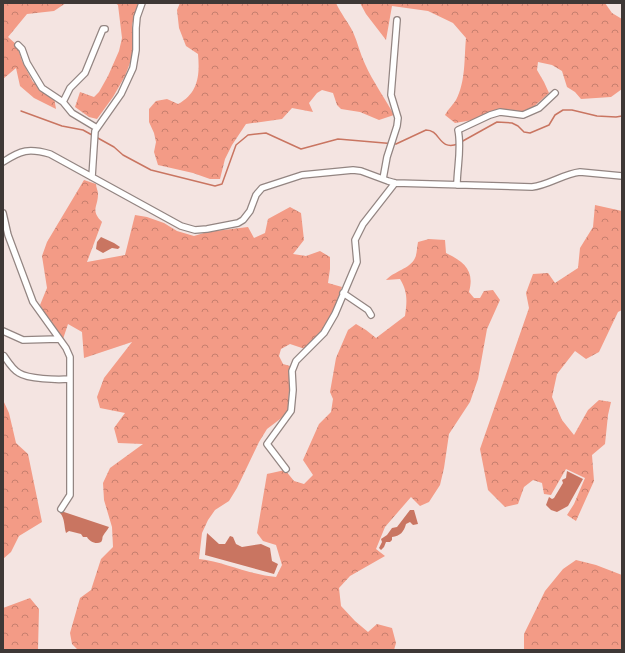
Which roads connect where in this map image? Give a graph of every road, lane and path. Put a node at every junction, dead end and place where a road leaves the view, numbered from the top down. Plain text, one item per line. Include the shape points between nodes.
1 (142, 3) edge
2 (396, 20) dead end
3 (105, 29) dead end
4 (18, 45) dead end
5 (555, 93) dead end
6 (63, 102) junction
7 (97, 128) junction
8 (3, 162) edge
9 (622, 176) edge
10 (92, 177) junction
11 (383, 179) junction
12 (396, 183) junction
13 (457, 185) junction
14 (3, 213) edge
15 (5, 236) edge
16 (343, 293) junction
17 (371, 315) dead end
18 (3, 330) edge
19 (59, 339) junction
20 (4, 356) dead end
21 (69, 379) junction
22 (286, 468) dead end
23 (61, 509) dead end

1 - 7 street via 137,17 133,68 121,94
2 - 11 street via 391,96 398,118
3 - 6 street via 85,72 70,88
4 - 6 street via 42,88
5 - 13 street via 539,108 524,116 500,112 458,130 460,142
6 - 7 street via 72,113
7 - 10 street via 94,136
8 - 10 street via 23,151 41,151
9 - 13 street via 580,172 532,188
10 - 11 street via 181,226 195,230 238,223 250,212 256,195 262,188 302,175 353,170
11 - 12 street
12 - 13 street
12 - 16 street via 363,224 355,240 357,262
14 - 15 street
15 - 19 street via 33,302
16 - 17 street via 368,310
16 - 22 street via 324,333 296,361 292,371 291,411 267,444
18 - 19 street via 24,340
19 - 21 street via 70,357
20 - 21 street via 17,372 24,376
21 - 23 street via 70,495

